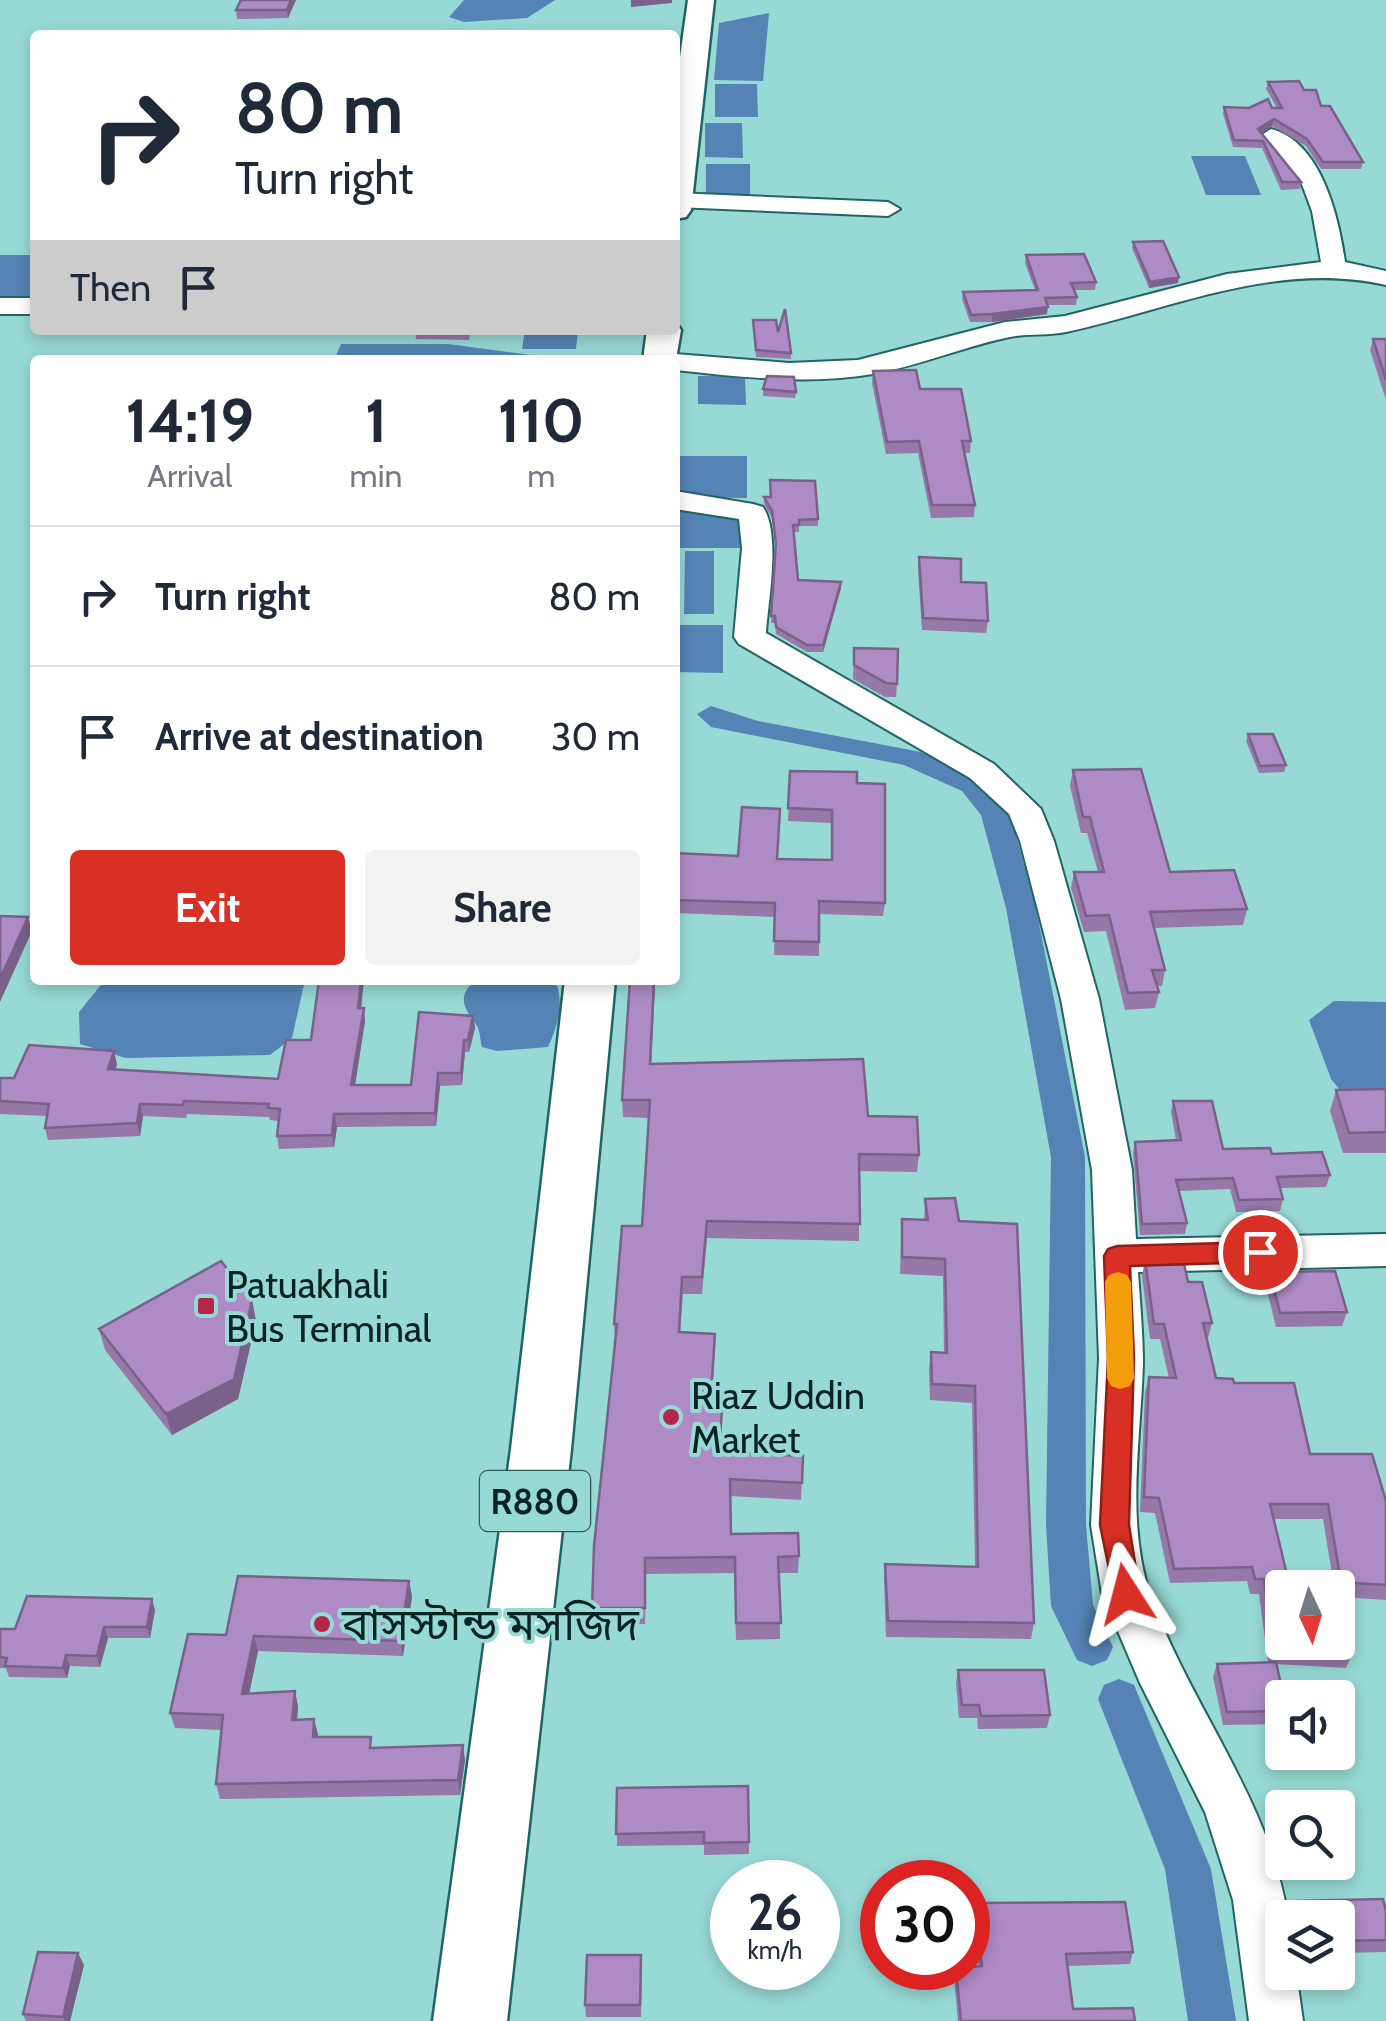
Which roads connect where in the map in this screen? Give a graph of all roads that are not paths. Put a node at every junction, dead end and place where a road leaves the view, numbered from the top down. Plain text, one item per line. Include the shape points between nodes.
1 (702, 0) edge
2 (1271, 136) dead end
3 (680, 169) edge
4 (680, 200) edge
5 (888, 209) dead end
6 (1334, 270) junction
7 (1386, 278) edge
8 (0, 306) edge
9 (30, 306) edge
10 (680, 362) edge
11 (680, 501) edge
12 (589, 985) edge
13 (1386, 1250) edge
14 (1117, 1256) junction
15 (470, 2021) edge
16 (1276, 2021) edge

1 - 3 main road
2 - 6 street via 1303,165 1325,206
4 - 5 street
6 - 7 street
6 - 10 street via 1273,274 1061,325 1002,330 855,369
8 - 9 street
11 - 14 street via 754,513 750,637 982,771 1024,809 1080,999 1112,1170
12 - 15 main road, R880 via 542,1449
13 - 14 street
14 - 16 street via 1121,1358 1114,1525 1126,1594 1230,1806 1259,1900

